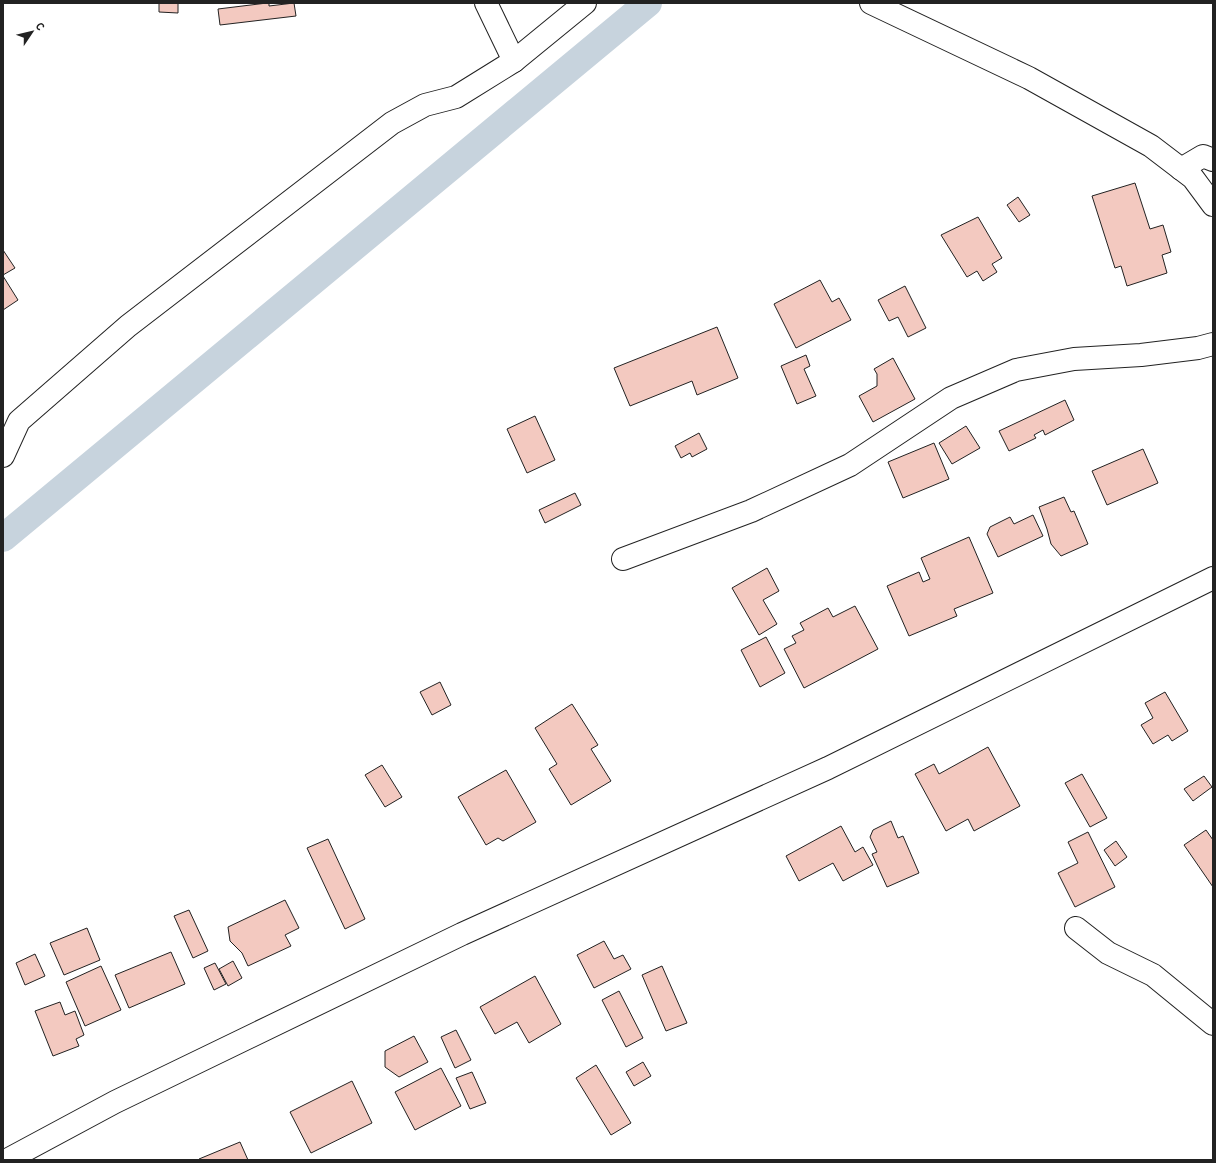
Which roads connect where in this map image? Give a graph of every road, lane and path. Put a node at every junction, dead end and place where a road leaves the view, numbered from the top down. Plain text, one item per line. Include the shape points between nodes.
1 (486, 3) edge
2 (585, 3) edge
3 (871, 3) edge
4 (514, 61) junction
5 (1213, 160) edge
6 (1181, 169) junction
7 (1213, 205) edge
8 (1213, 344) edge
9 (3, 456) edge
10 (623, 559) dead end
11 (1213, 578) edge
12 (1076, 928) dead end
13 (1213, 1024) edge
14 (7, 1160) edge

1 - 4 street
2 - 4 street
3 - 6 street via 1029,78 1150,146
4 - 9 street via 456,97 425,105 392,123 140,317 19,421
5 - 6 street via 1203,156
6 - 7 street via 1194,178
8 - 10 street via 1141,355 1074,359 1016,370 951,398 850,465 751,511
11 - 14 street via 828,768 377,975 114,1102
12 - 13 street via 1108,953 1153,975

